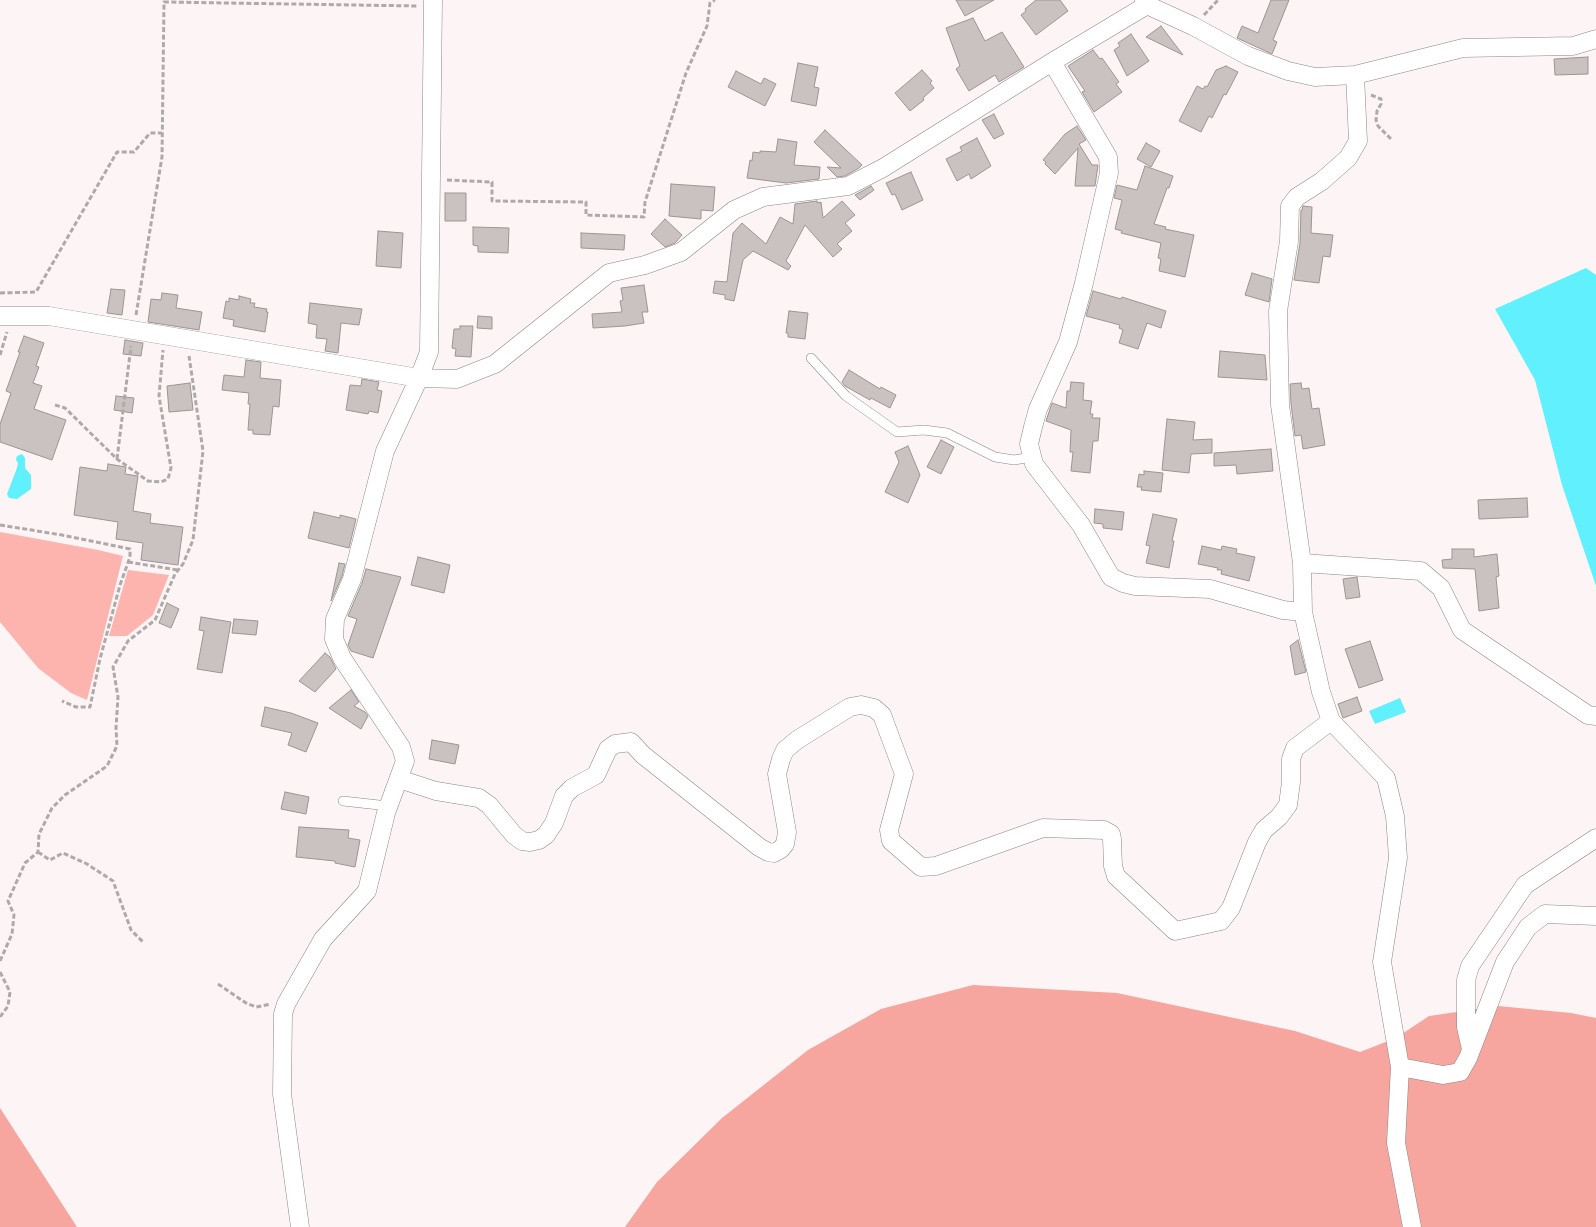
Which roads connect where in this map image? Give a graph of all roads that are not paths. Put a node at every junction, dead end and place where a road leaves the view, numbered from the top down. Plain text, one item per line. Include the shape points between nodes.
1 (433, 3) edge
2 (1146, 3) edge
3 (1596, 39) edge
4 (1052, 62) junction
5 (1355, 83) junction
6 (6, 316) edge
7 (811, 358) dead end
8 (419, 378) junction
9 (1032, 457) junction
10 (1302, 563) junction
11 (1304, 612) junction
12 (1596, 716) edge
13 (1331, 721) junction
14 (399, 779) junction
15 (343, 801) dead end
16 (388, 806) junction
17 (1596, 838) edge
18 (1596, 916) edge
19 (1471, 1049) junction
20 (1400, 1067) junction
21 (300, 1227) edge
22 (1412, 1227) edge

1 - 8 street via 429,352
2 - 4 street
2 - 5 street via 1248,56 1288,71
3 - 5 street via 1573,46 1463,48
4 - 8 street via 883,168 848,186 762,197 734,210 681,252 645,265 609,272 495,364 457,379
4 - 9 street via 1108,157 1109,173 1068,342 1033,427 1029,444
5 - 10 street via 1358,141 1348,158 1290,206 1289,241 1278,311 1280,405
6 - 8 street via 49,316
7 - 9 lane via 846,396 897,432 924,430 947,433 995,457 1014,460
8 - 14 street via 385,451 352,579 335,619 334,639 342,658 402,747 405,761
9 - 11 street via 1081,525 1111,577 1135,586 1210,589 1283,610
10 - 11 street
10 - 12 street via 1421,571 1441,588 1462,630 1588,716
11 - 13 street via 1321,692
13 - 14 street via 1295,748 1291,759 1288,805 1256,842 1231,908 1221,920 1174,931 1116,876 1111,834 1104,830 1043,828 936,866 921,867 891,841 889,830 904,774 882,715 874,708 861,705 850,707 786,750 777,774 787,832 785,844 774,853 760,847 643,755 631,742 615,744 608,749 596,775 564,796 546,835 530,842 514,835 490,805 479,798 436,791
13 - 20 street via 1386,778 1395,816 1398,858 1382,962
14 - 16 street
15 - 16 lane
16 - 21 street via 366,891 323,939 282,1014 282,1094
17 - 19 street via 1525,885 1470,966 1466,980 1466,1027
18 - 19 street via 1544,914 1528,927 1505,962
19 - 20 street via 1460,1072 1442,1075
20 - 22 street via 1396,1143

